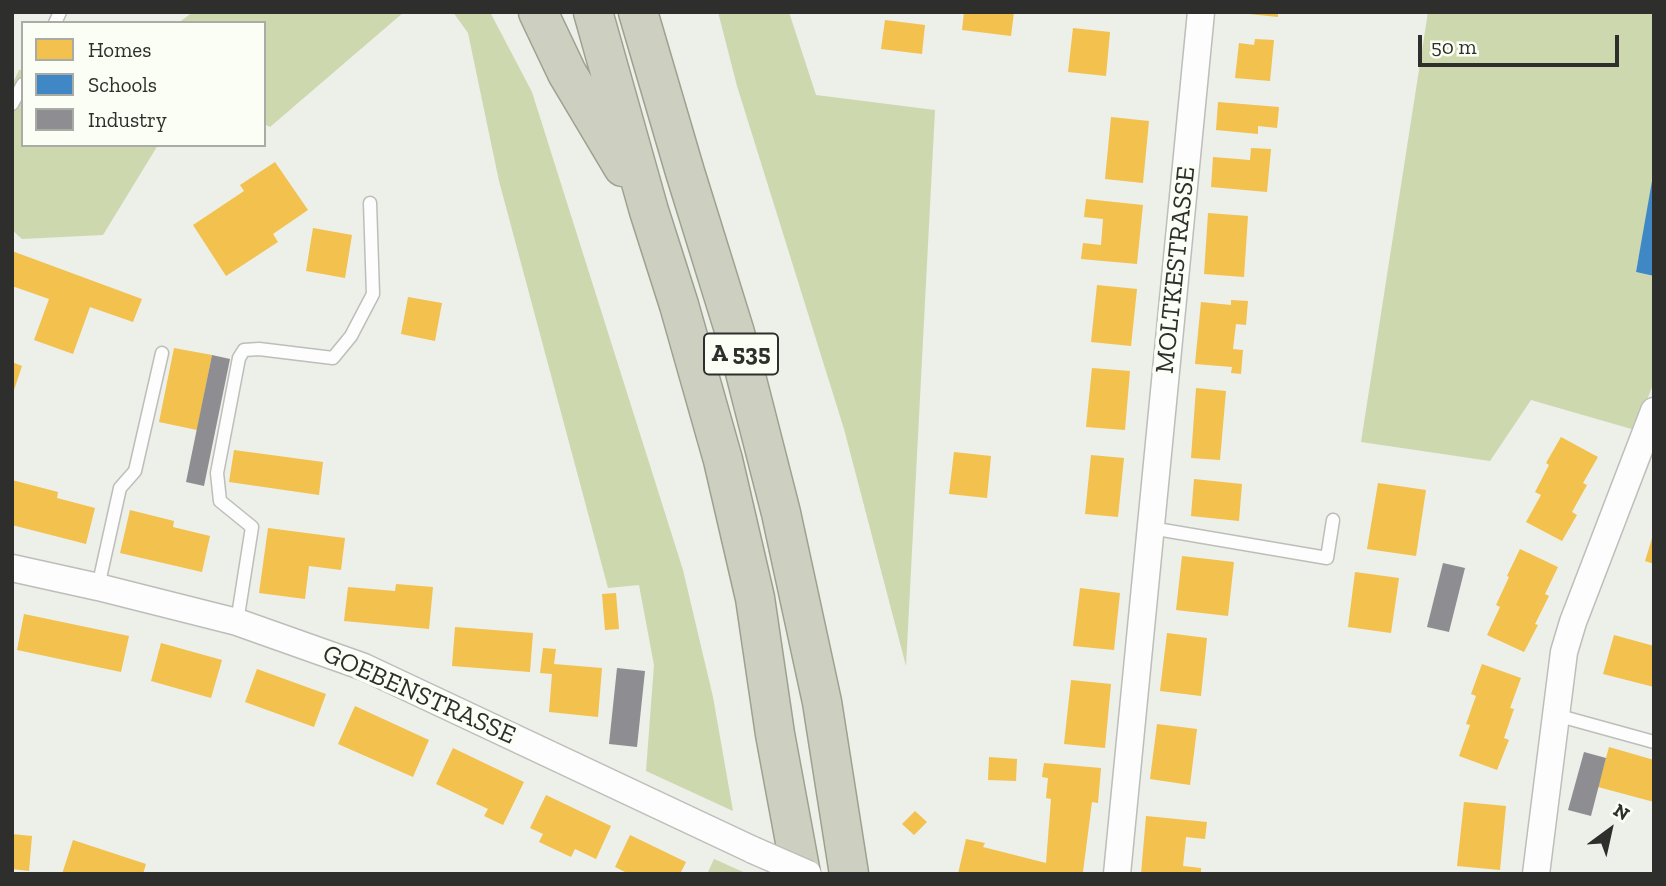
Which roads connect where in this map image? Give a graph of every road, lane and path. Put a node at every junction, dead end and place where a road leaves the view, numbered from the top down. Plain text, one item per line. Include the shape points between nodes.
1 (538, 12) edge
2 (593, 12) edge
3 (638, 12) edge
4 (1201, 12) edge
5 (21, 88) edge
6 (12, 104) edge
7 (370, 203) dead end
8 (649, 211) junction
9 (162, 353) dead end
10 (1654, 411) edge
11 (1333, 520) dead end
12 (1151, 528) junction
13 (12, 568) edge
14 (98, 587) junction
15 (237, 622) junction
16 (1555, 715) junction
17 (1654, 742) edge
18 (802, 874) edge
19 (808, 874) edge
20 (849, 874) edge
21 (1117, 874) edge
22 (1536, 874) edge

1 - 8 highway via 567,73
2 - 8 highway
3 - 20 highway, A 535 via 735,333 781,513 822,702
4 - 12 street, MOLTKESTRASSE
5 - 6 lane
7 - 15 lane via 373,293 351,337 333,358 259,349 244,350 239,358 218,473 220,500 251,527
8 - 18 highway, A 535 via 723,460 755,598
9 - 14 lane via 135,471 120,488
10 - 16 street via 1564,652
11 - 12 lane via 1327,558
12 - 21 street, MOLTKESTRASSE
13 - 14 street, GOEBENSTRASSE
14 - 15 street, GOEBENSTRASSE
15 - 19 street, GOEBENSTRASSE, bridge via 364,667
16 - 17 lane
16 - 22 street

